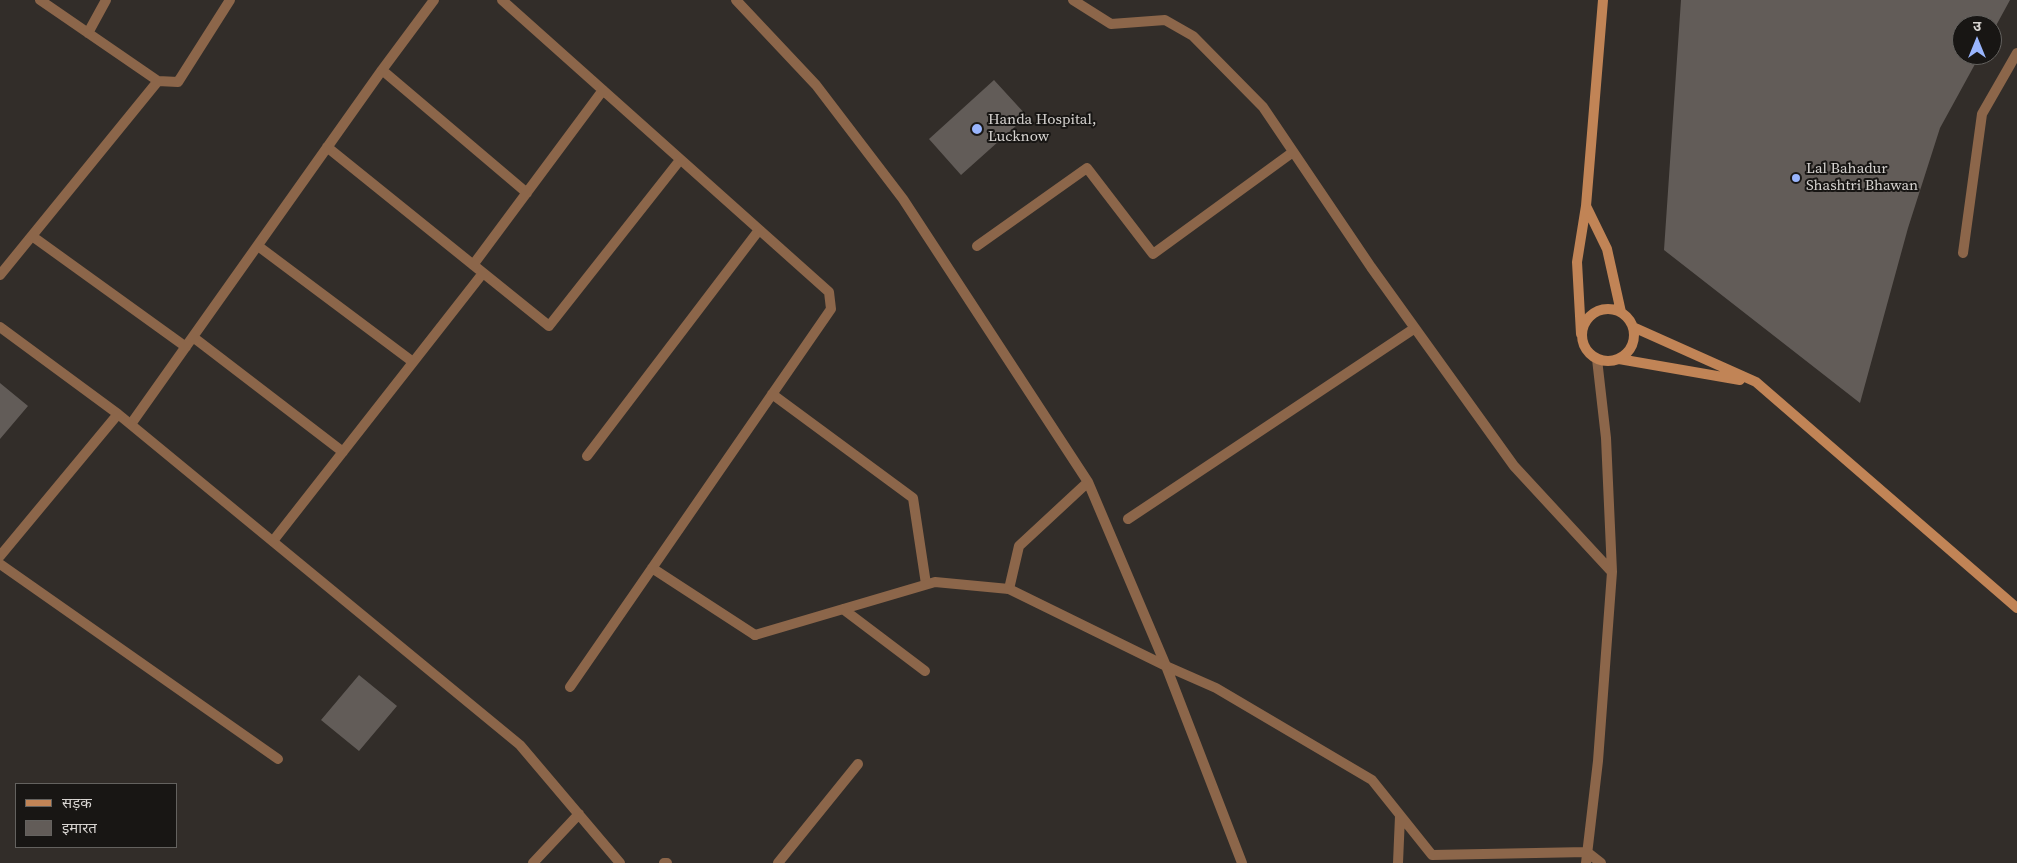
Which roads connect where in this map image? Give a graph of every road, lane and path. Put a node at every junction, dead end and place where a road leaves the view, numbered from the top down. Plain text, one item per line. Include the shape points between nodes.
1 (40, 0) edge
2 (106, 0) edge
3 (230, 0) edge
4 (434, 0) edge
5 (502, 0) edge
6 (736, 0) edge
7 (1074, 0) edge
8 (1603, 0) edge
9 (88, 33) junction
10 (2017, 53) edge
11 (382, 70) junction
12 (158, 81) junction
13 (603, 90) junction
14 (327, 148) junction
15 (1293, 152) junction
16 (680, 160) junction
17 (528, 193) junction
18 (1586, 206) junction
19 (759, 230) junction
20 (32, 236) junction
21 (258, 246) junction
22 (978, 246) dead end
23 (1963, 253) dead end
24 (474, 265) junction
25 (483, 273) junction
26 (0, 275) edge
27 (1620, 312) junction
28 (0, 327) edge
29 (1633, 327) junction
30 (1415, 328) junction
31 (1582, 334) junction
32 (193, 337) junction
33 (186, 347) junction
34 (1597, 359) junction
35 (1619, 359) junction
36 (413, 362) junction
37 (1756, 382) junction
38 (772, 394) junction
39 (118, 414) junction
40 (131, 424) junction
41 (343, 452) junction
42 (587, 456) dead end
43 (1088, 482) junction
44 (1128, 519) dead end
45 (273, 541) junction
46 (0, 556) edge
47 (0, 564) edge
48 (652, 568) junction
49 (1612, 572) junction
50 (926, 584) junction
51 (1009, 589) junction
52 (2017, 608) edge
53 (843, 609) junction
54 (1166, 666) junction
55 (925, 671) dead end
56 (570, 687) dead end
57 (278, 758) dead end
58 (858, 764) dead end
59 (579, 814) junction
60 (1400, 816) junction
61 (1587, 852) junction
62 (533, 863) edge
63 (620, 863) edge
64 (778, 863) edge
65 (1242, 863) edge
66 (1398, 863) edge
67 (1586, 863) edge
68 (1601, 863) edge

1 - 9 street
2 - 9 street
3 - 12 street via 178,82
4 - 11 street
5 - 13 street
6 - 43 street via 816,85 902,199
7 - 15 street via 1112,24 1166,20 1193,36 1263,107
8 - 18 street
9 - 12 street
10 - 23 street via 1982,114
11 - 14 street
11 - 17 street
12 - 20 street
13 - 16 street
13 - 17 street
14 - 21 street
14 - 24 street
15 - 22 street via 1153,254 1087,168
15 - 30 street
16 - 19 street
16 - 25 street via 549,326
17 - 24 street
18 - 27 street via 1607,249
18 - 31 street via 1577,262
19 - 38 street via 829,292 831,309
19 - 42 street
20 - 26 street
20 - 33 street
21 - 32 street
21 - 36 street
24 - 25 street
25 - 36 street
27 - 29 street
27 - 31 street via 1603,309 1595,312 1583,325
28 - 39 street
29 - 35 street via 1634,342
29 - 37 street
30 - 44 street
30 - 49 street via 1514,466
31 - 34 street via 1586,349
32 - 33 street
32 - 41 street
33 - 40 street
34 - 35 street
34 - 49 street via 1606,438
35 - 37 street
36 - 41 street
37 - 52 street
38 - 48 street
38 - 50 street via 913,498
39 - 40 street
39 - 46 street
40 - 45 street
41 - 45 street
43 - 51 street via 1019,546
43 - 54 street
45 - 59 street via 520,745
47 - 57 street
48 - 53 street via 754,634
48 - 56 street
49 - 61 street via 1598,761
50 - 51 street via 935,582
50 - 53 street
51 - 54 street
53 - 55 street
54 - 60 street via 1216,688 1372,780
54 - 65 street
58 - 64 street
59 - 62 street
59 - 63 street
60 - 61 street via 1432,855
60 - 66 street
61 - 67 street
61 - 68 street

